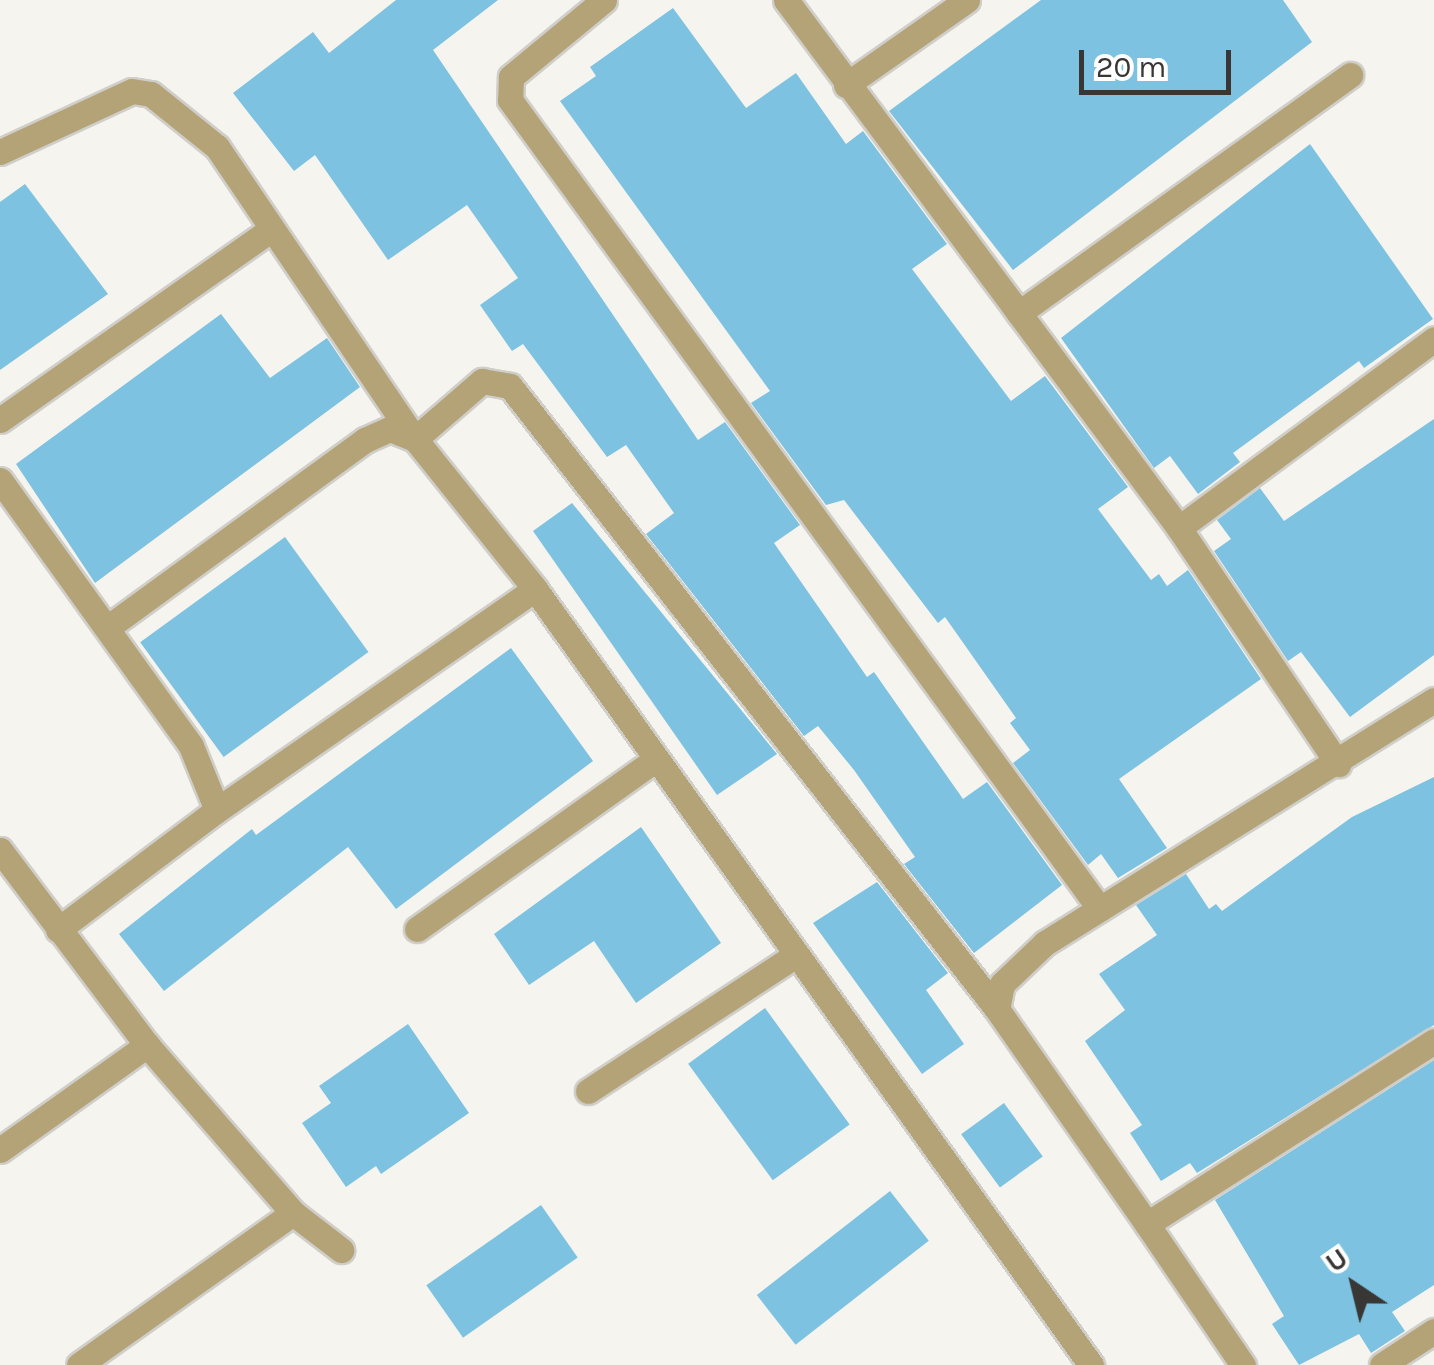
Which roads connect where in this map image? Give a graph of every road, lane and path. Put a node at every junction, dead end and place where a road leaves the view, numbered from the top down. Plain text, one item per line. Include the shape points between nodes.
1 (604, 0) edge
2 (786, 0) edge
3 (967, 0) edge
4 (1350, 76) dead end
5 (846, 85) junction
6 (0, 152) edge
7 (272, 229) junction
8 (1019, 314) junction
9 (1434, 339) edge
10 (0, 420) edge
11 (415, 439) junction
12 (0, 480) edge
13 (1178, 528) junction
14 (535, 590) junction
15 (106, 628) junction
16 (1434, 700) edge
17 (655, 760) junction
18 (1338, 764) junction
19 (218, 810) junction
20 (0, 850) edge
21 (9, 877) edge
22 (1100, 909) junction
23 (417, 929) dead end
24 (58, 930) junction
25 (794, 956) junction
26 (997, 1009) junction
27 (1434, 1041) edge
28 (146, 1045) junction
29 (588, 1091) dead end
30 (0, 1150) edge
31 (294, 1213) junction
32 (1147, 1224) junction
33 (341, 1250) dead end
34 (1434, 1331) edge
35 (79, 1365) edge
36 (1091, 1365) edge
37 (1243, 1365) edge
38 (1382, 1365) edge

1 - 22 street via 511,77 510,100
2 - 5 street
3 - 5 street
4 - 8 street
5 - 8 street
6 - 7 street via 132,92 151,94 217,148
7 - 10 street
7 - 11 street
8 - 13 street
9 - 13 street
11 - 14 street
11 - 15 street via 390,429 365,440
11 - 26 street via 482,381 522,398
12 - 15 street
13 - 18 street
14 - 17 street
14 - 19 street
15 - 19 street via 191,746
16 - 18 street
17 - 23 street
17 - 25 street
18 - 22 street
19 - 24 street
20 - 21 street
21 - 24 street
22 - 26 street via 1018,964
24 - 28 street
25 - 29 street
25 - 36 street
26 - 32 street
27 - 32 street
28 - 30 street
28 - 31 street
31 - 33 street
31 - 35 street
32 - 37 street
34 - 38 street

